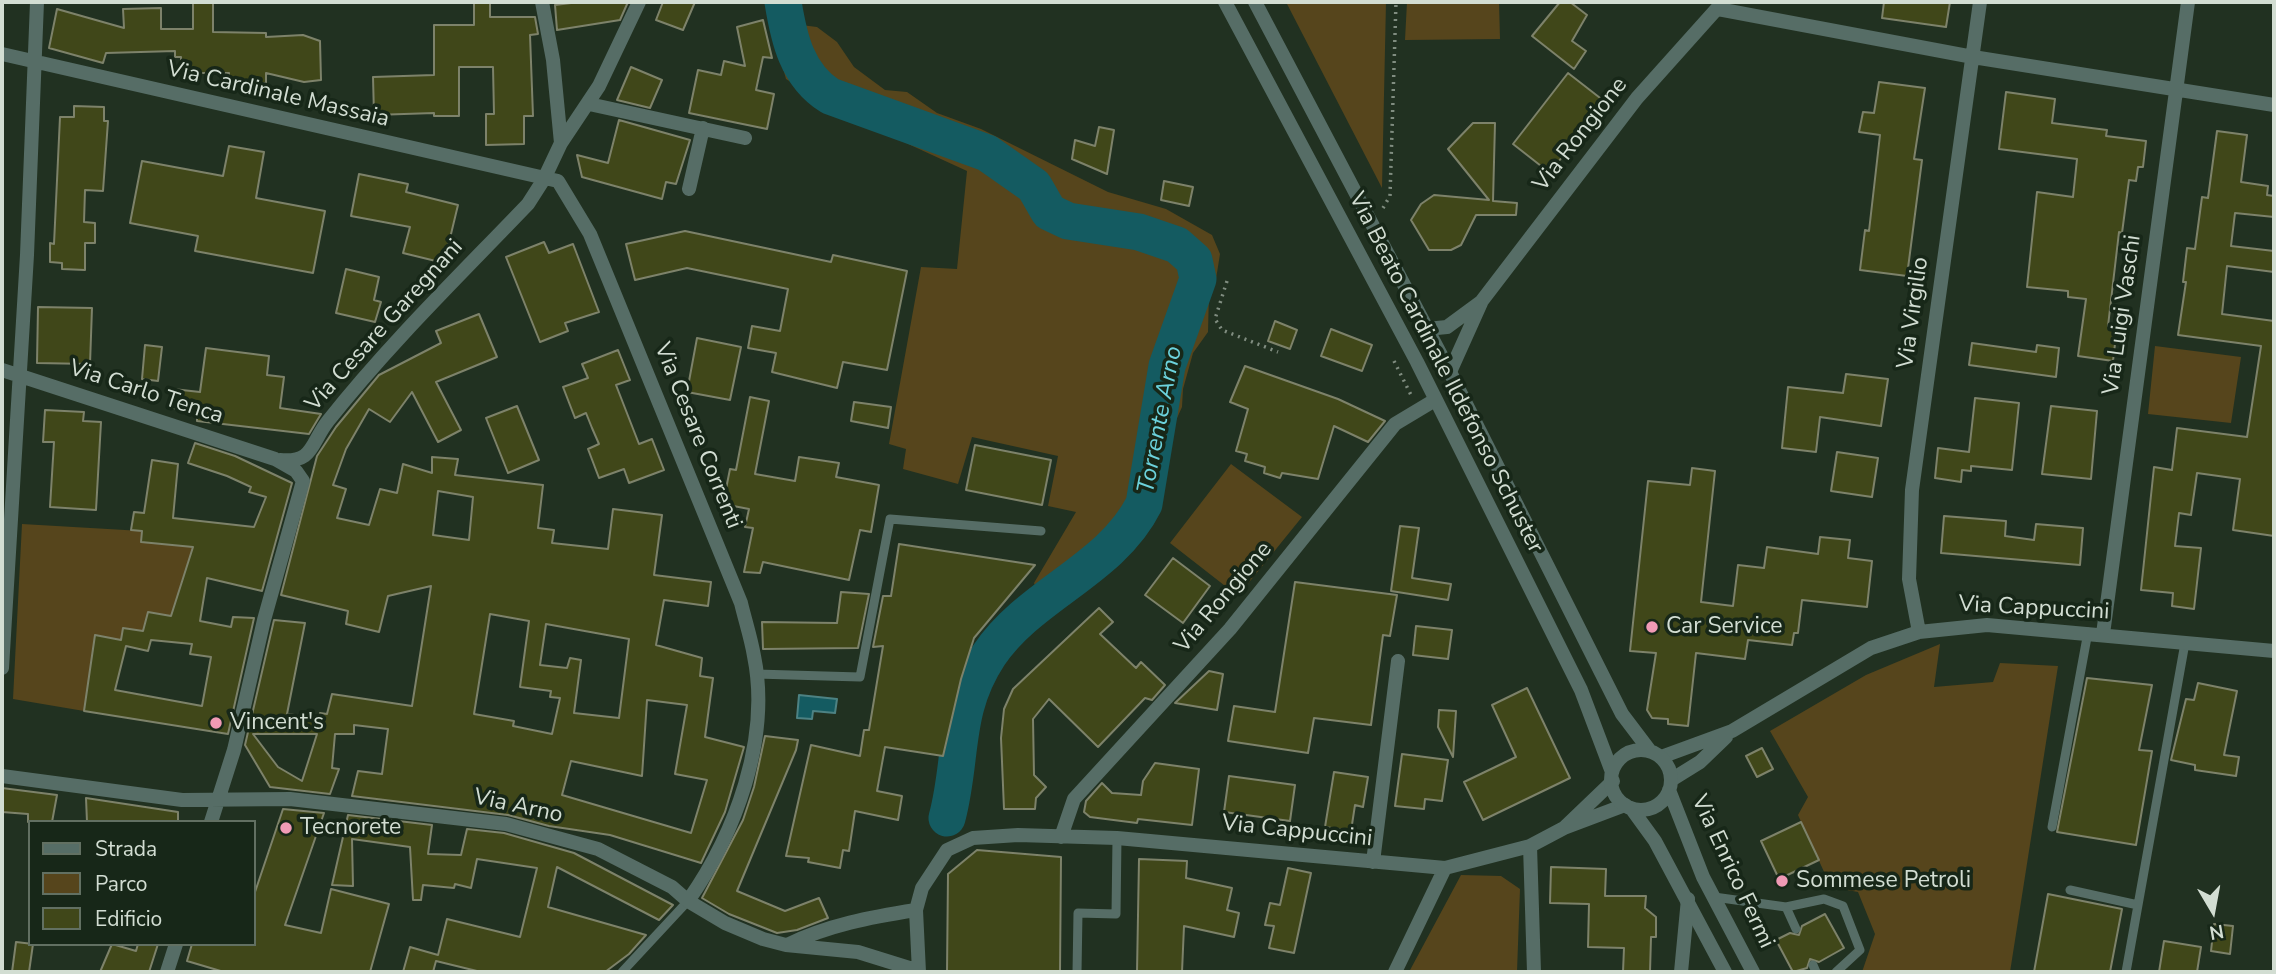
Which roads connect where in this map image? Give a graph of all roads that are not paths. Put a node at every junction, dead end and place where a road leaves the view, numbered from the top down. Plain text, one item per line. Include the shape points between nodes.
1 (37, 2) edge
2 (542, 2) edge
3 (639, 2) edge
4 (1226, 2) edge
5 (1255, 2) edge
6 (1980, 2) edge
7 (2188, 2) edge
8 (1721, 5) edge
9 (2, 54) edge
10 (1973, 57) junction
11 (36, 62) junction
12 (2177, 91) junction
13 (589, 104) junction
14 (2274, 105) edge
15 (703, 128) junction
16 (745, 138) dead end
17 (561, 143) junction
18 (544, 179) junction
19 (689, 188) dead end
20 (1481, 302) junction
21 (1427, 329) junction
22 (2, 370) edge
23 (1450, 372) junction
24 (21, 376) junction
25 (1435, 400) junction
26 (275, 459) junction
27 (1041, 531) dead end
28 (1919, 632) junction
29 (2095, 633) junction
30 (2185, 643) junction
31 (2274, 651) edge
32 (1398, 661) dead end
33 (2, 668) edge
34 (756, 674) junction
35 (1732, 731) junction
36 (1656, 754) junction
37 (2, 776) edge
38 (1612, 776) junction
39 (1670, 785) junction
40 (217, 801) junction
41 (1628, 806) junction
42 (212, 820) edge
43 (2052, 827) dead end
44 (1564, 828) junction
45 (1061, 837) junction
46 (1117, 838) junction
47 (1530, 846) junction
48 (1373, 862) junction
49 (1445, 868) junction
50 (2070, 890) dead end
51 (1714, 897) junction
52 (1688, 899) junction
53 (688, 901) junction
54 (2138, 905) junction
55 (1786, 907) junction
56 (916, 910) junction
57 (1796, 929) dead end
58 (786, 945) junction
59 (175, 946) edge
60 (919, 971) edge
61 (167, 972) edge
62 (622, 972) edge
63 (1077, 972) edge
64 (1395, 972) edge
65 (1534, 972) edge
66 (1681, 972) edge
67 (1725, 972) edge
68 (1753, 972) edge
69 (1836, 972) edge
70 (2126, 972) edge

1 - 11 street
2 - 17 street
3 - 13 street
4 - 25 street, Via Beato Cardinale Ildefonso Schuster
5 - 21 street, Via Beato Cardinale Ildefonso Schuster
6 - 10 street, Via Virgilio
7 - 12 street, Via Luigi Vaschi
8 - 10 street
8 - 20 street, Via Rongione via 1637,99
9 - 11 street, Via Cardinale Massaia
10 - 12 street
10 - 28 street, Via Virgilio via 1912,490 1909,579
11 - 18 street, Via Cardinale Massaia
11 - 24 street
12 - 14 street
12 - 29 street, Via Luigi Vaschi
13 - 15 street
13 - 17 street
15 - 16 street
15 - 19 street
17 - 18 street
18 - 26 street, Via Cesare Garegnani via 528,204 356,385 307,456 297,461
18 - 34 street, Via Cesare Correnti via 558,181 590,234 741,603
20 - 21 street, Via Rongione via 1447,327
20 - 23 street, Via Rongione
21 - 23 street, Via Beato Cardinale Ildefonso Schuster
22 - 24 street, Via Carlo Tenca
23 - 36 street, Via Beato Cardinale Ildefonso Schuster via 1622,713
24 - 26 street, Via Carlo Tenca
24 - 33 street
25 - 38 street, Via Beato Cardinale Ildefonso Schuster via 1581,690
25 - 45 street, Via Rongione via 1395,424 1230,629 1074,799
26 - 40 street via 296,471 303,481 302,492
27 - 34 lane via 890,519 860,677
28 - 29 street, Via Cappuccini via 1987,625
28 - 35 street, Via Cappuccini via 1871,648
29 - 30 street, Via Cappuccini
29 - 43 lane
30 - 31 street, Via Cappuccini
30 - 54 lane
32 - 48 street
34 - 53 street, Via Cesare Correnti via 751,763 710,869
35 - 36 street, Via Cappuccini
35 - 39 street, Via Cappuccini
36 - 38 street via 1627,753
36 - 39 street via 1668,766
37 - 40 street, Via Arno
38 - 41 street via 1615,794
38 - 44 street, Via Cappuccini
39 - 41 street via 1654,807
39 - 51 street, Via Enrico Fermi
40 - 42 street
40 - 53 street, Via Arno via 290,799 506,824 598,849 672,887
41 - 44 street, Via Cappuccini
41 - 52 street via 1655,841
44 - 47 street, Via Cappuccini
45 - 46 street, Via Cappuccini
45 - 56 street, Via Cappuccini via 973,838 947,850 922,888
46 - 48 street, Via Cappuccini
46 - 63 lane via 1116,914 1078,913
47 - 49 street, Via Cappuccini
47 - 65 street
48 - 49 street, Via Cappuccini
49 - 64 street
50 - 54 lane
51 - 55 lane
51 - 68 street, Via Enrico Fermi
52 - 66 street
52 - 67 street
53 - 58 street, Via Arno via 724,923
53 - 62 lane
54 - 70 lane
55 - 57 lane
55 - 69 lane via 1824,899 1843,906 1860,950
56 - 58 street via 858,919
56 - 60 street
58 - 60 street, Via Arno via 858,952
59 - 61 street

